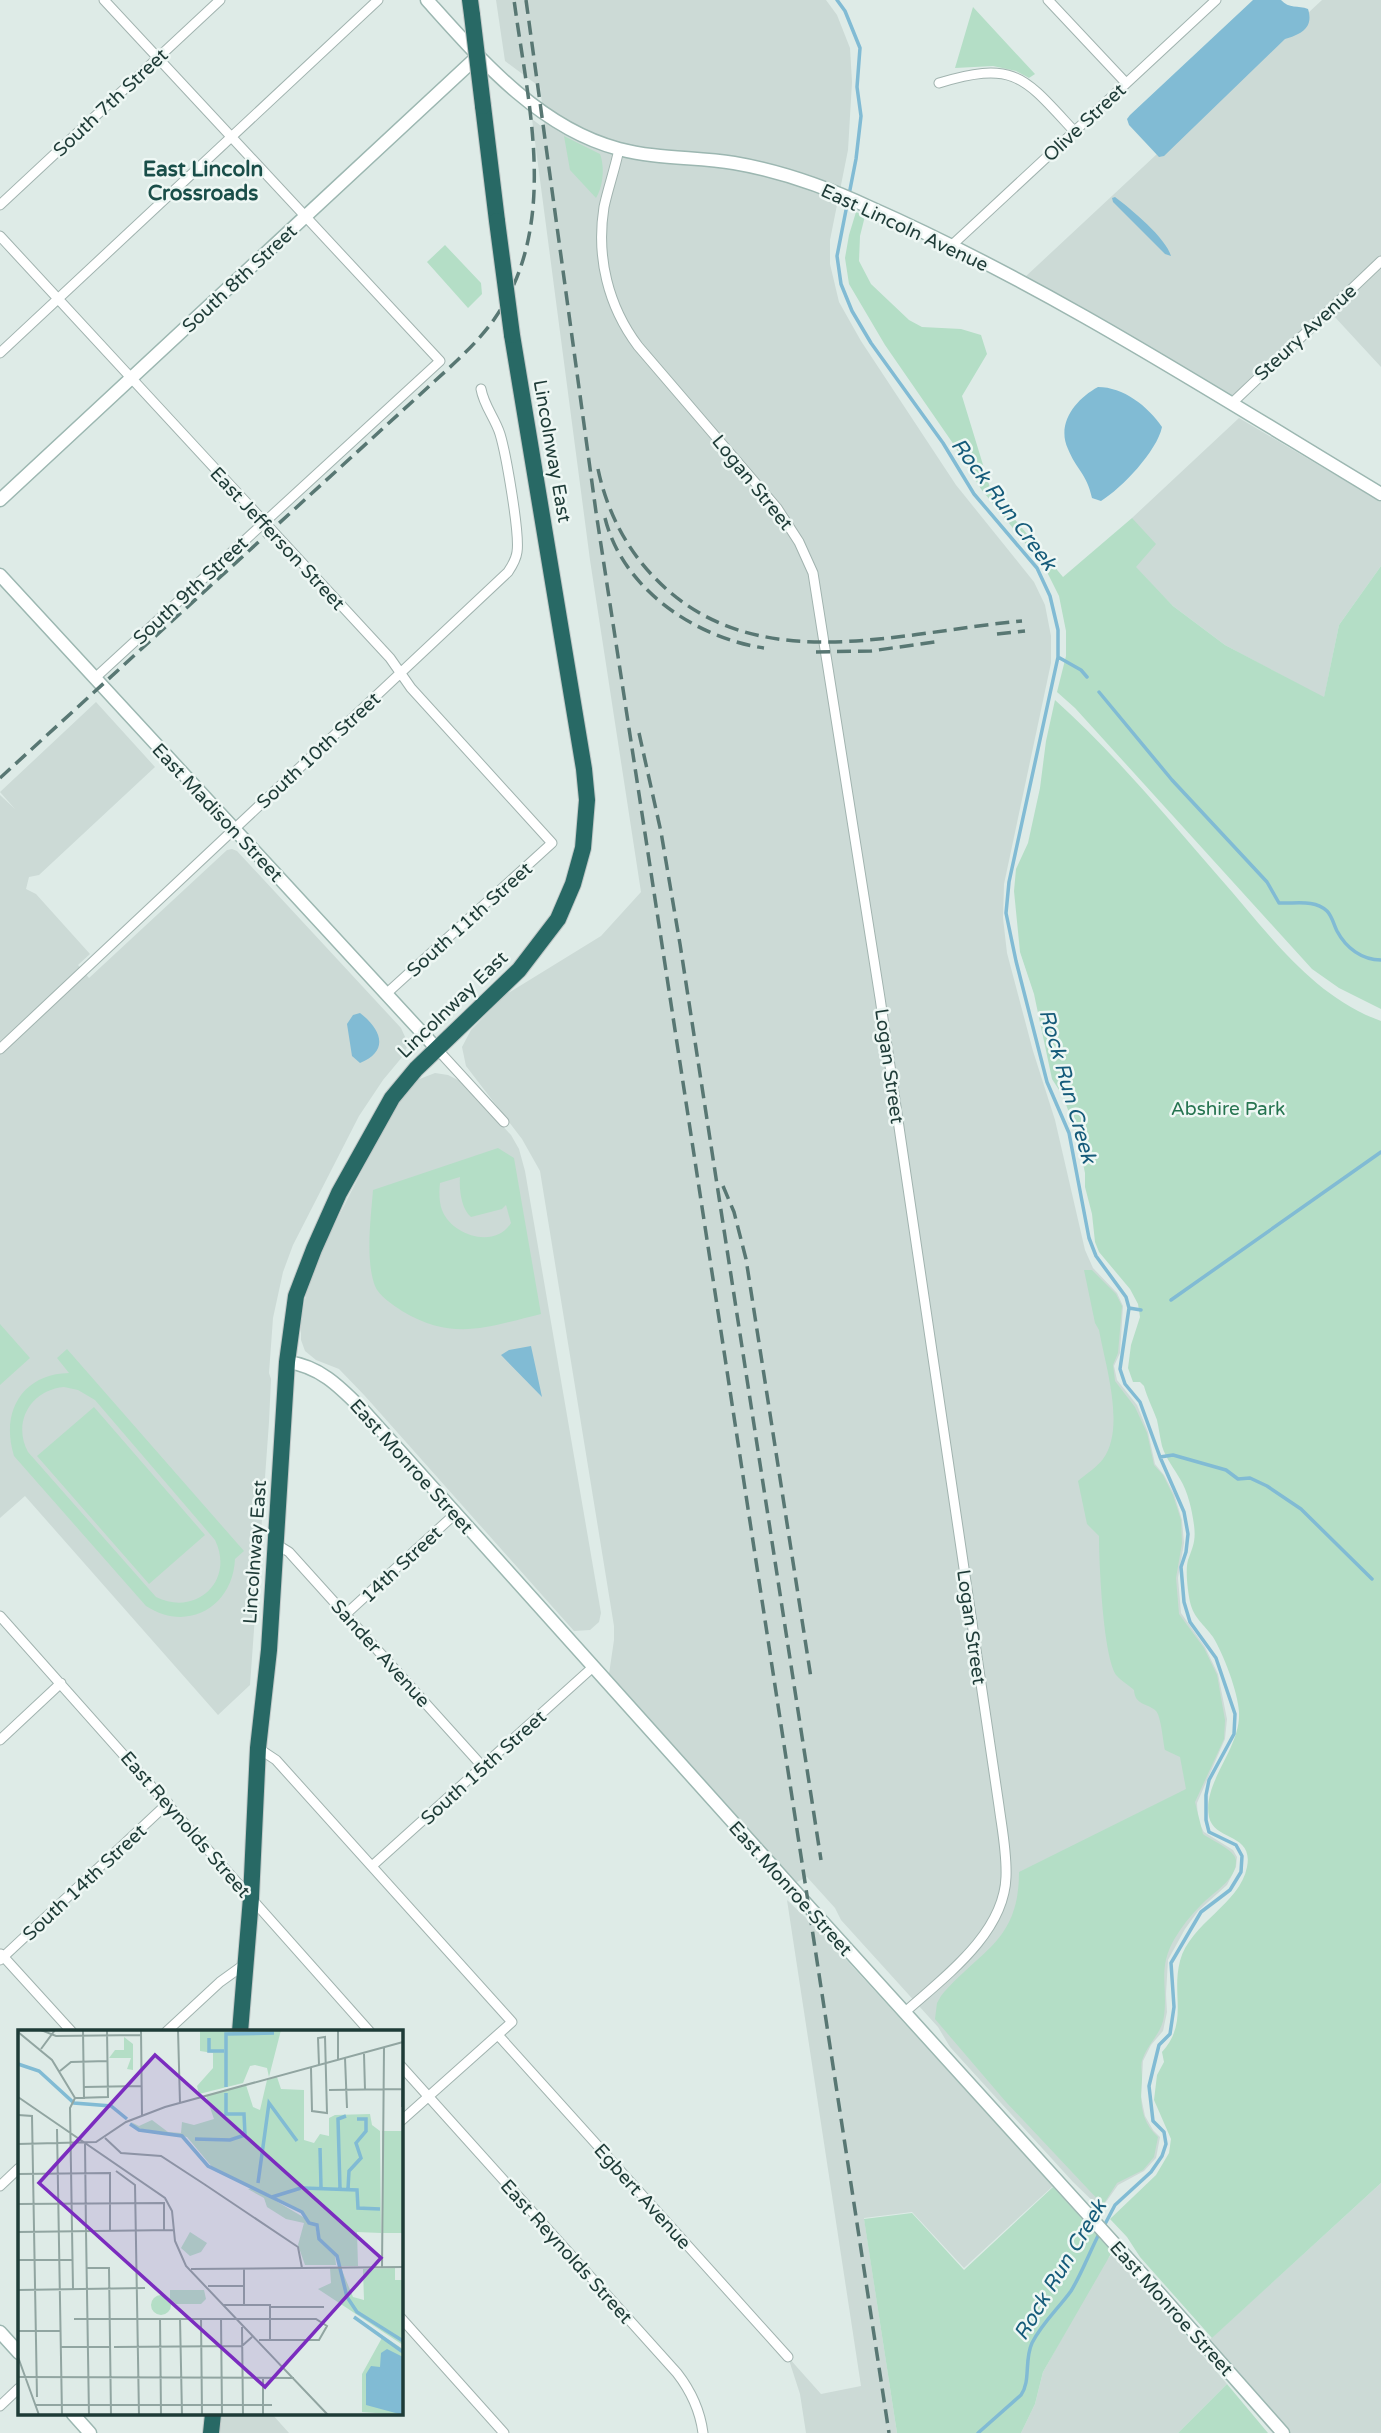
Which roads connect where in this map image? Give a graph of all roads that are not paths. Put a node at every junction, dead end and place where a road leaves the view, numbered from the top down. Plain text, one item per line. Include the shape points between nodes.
1 (104, 0) edge
2 (220, 0) edge
3 (378, 0) edge
4 (427, 0) edge
5 (1048, 0) edge
6 (1216, 0) edge
7 (471, 7) edge
8 (478, 56) junction
9 (158, 58) junction
10 (939, 83) dead end
11 (1126, 83) junction
12 (1074, 131) junction
13 (232, 137) junction
14 (619, 149) junction
15 (0, 205) edge
16 (306, 216) junction
17 (0, 236) edge
18 (951, 246) junction
19 (1381, 261) edge
20 (58, 298) junction
21 (0, 353) edge
22 (131, 378) junction
23 (481, 389) dead end
24 (1231, 404) junction
25 (1381, 494) edge
26 (0, 500) edge
27 (264, 522) junction
28 (0, 575) edge
29 (400, 673) junction
30 (95, 678) junction
31 (234, 828) junction
32 (552, 843) joint
33 (386, 994) junction
34 (0, 1049) edge
35 (437, 1049) junction
36 (504, 1122) dead end
37 (287, 1363) junction
38 (455, 1514) junction
39 (276, 1544) junction
40 (346, 1614) junction
41 (0, 1616) edge
42 (593, 1667) junction
43 (61, 1684) junction
44 (0, 1740) edge
45 (258, 1748) junction
46 (483, 1767) junction
47 (168, 1803) junction
48 (372, 1866) junction
49 (251, 1898) junction
50 (1, 1957) edge
51 (245, 1964) junction
52 (904, 2012) junction
53 (70, 2030) edge
54 (168, 2030) edge
55 (240, 2030) edge
56 (368, 2030) edge
57 (498, 2035) junction
58 (402, 2067) edge
59 (428, 2097) junction
60 (402, 2121) edge
61 (18, 2169) edge
62 (0, 2186) edge
63 (402, 2319) edge
64 (0, 2332) edge
65 (18, 2352) edge
66 (788, 2357) dead end
67 (18, 2389) edge
68 (0, 2406) edge
69 (75, 2416) edge
70 (90, 2433) edge
71 (504, 2433) edge
72 (703, 2433) edge
73 (1283, 2433) edge

1 - 9 street
2 - 9 street, South 7th Street
3 - 13 street
4 - 8 main road, East Lincoln Avenue
5 - 11 street
6 - 11 street, Olive Street
7 - 35 highway, Lincolnway East, bridge via 512,335 584,768 586,827 573,884 558,919 519,970
8 - 14 main road, East Lincoln Avenue via 540,109
8 - 16 main road, South 8th Street
9 - 13 street
9 - 15 street, South 7th Street
10 - 12 street via 983,72 1013,76 1041,95
11 - 12 street, Olive Street
12 - 18 street, Olive Street
13 - 16 street
13 - 20 street
14 - 18 main road, East Lincoln Avenue via 764,169 827,188
14 - 52 street, Logan Street via 605,204 602,246 611,299 620,319 777,508 813,573 879,990 1006,1877 998,1912 984,1936
16 - 22 main road, South 8th Street
16 - 27 street, South 9th Street via 440,361
17 - 20 street, East Jefferson Street
18 - 24 main road, East Lincoln Avenue via 1089,318
19 - 24 street, Steury Avenue
20 - 21 street
20 - 22 street, East Jefferson Street
22 - 26 main road, South 8th Street
22 - 27 street, East Jefferson Street
23 - 29 street, South 10th Street via 499,434 517,553 495,585
24 - 25 main road, East Lincoln Avenue
27 - 29 street, East Jefferson Street
27 - 30 street, South 9th Street
28 - 30 main road, East Madison Street
29 - 31 street, South 10th Street
29 - 32 street, East Jefferson Street
30 - 31 main road, East Madison Street
31 - 33 main road, East Madison Street
31 - 34 street, South 10th Street
32 - 33 street, South 11th Street
33 - 35 main road, East Madison Street
35 - 36 street
35 - 37 highway, Lincolnway East via 392,1098 339,1194 300,1286
37 - 38 main road, East Monroe Street via 317,1371 342,1389
37 - 39 highway, Lincolnway East
38 - 40 street, 14th Street
38 - 42 main road, East Monroe Street
39 - 40 street, Sander Avenue via 289,1552
39 - 45 highway, Lincolnway East
40 - 46 street, Sander Avenue
41 - 43 street, East Reynolds Street
42 - 46 street, South 15th Street
42 - 52 main road, East Monroe Street
43 - 44 street
43 - 47 street, East Reynolds Street
45 - 48 street via 276,1760
45 - 49 highway, Lincolnway East
46 - 48 street, South 15th Street
47 - 49 street, East Reynolds Street
47 - 50 street, South 14th Street
48 - 57 street via 512,2022
49 - 51 highway, Lincolnway East
49 - 56 street, East Reynolds Street
50 - 53 street
51 - 54 street
51 - 55 highway, Lincolnway East
52 - 73 main road, East Monroe Street
57 - 59 street
57 - 66 street, Egbert Avenue
58 - 59 street, East Reynolds Street
59 - 60 street
59 - 72 street, East Reynolds Street via 677,2373 697,2407
61 - 62 street
63 - 71 street
64 - 65 main road
67 - 68 street
69 - 70 main road

